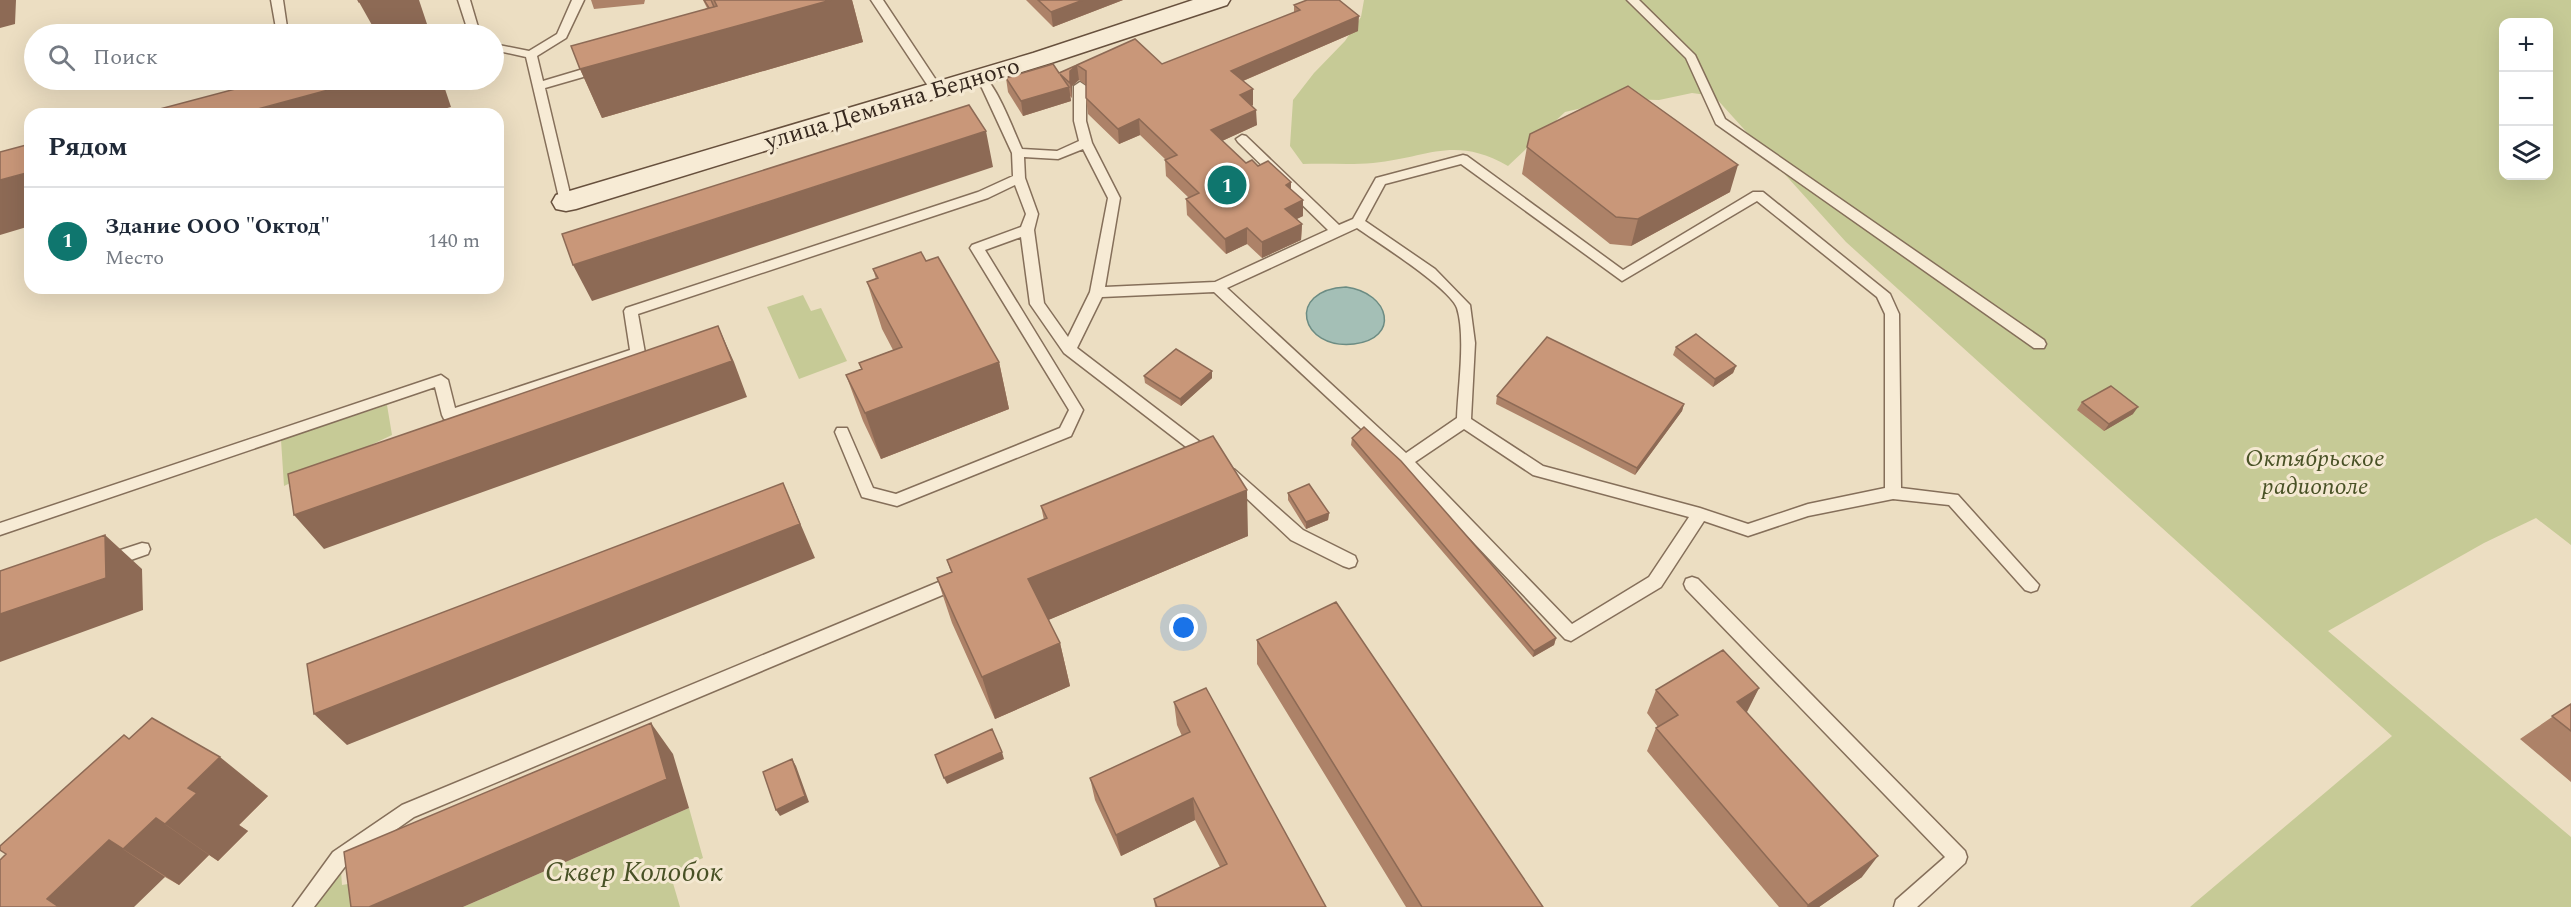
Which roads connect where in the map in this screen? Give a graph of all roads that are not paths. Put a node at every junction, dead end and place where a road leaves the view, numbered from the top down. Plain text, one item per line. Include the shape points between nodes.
1 (277, 0) edge
2 (464, 0) edge
3 (578, 0) edge
4 (877, 0) edge
5 (1218, 0) edge
6 (1633, 0) edge
7 (281, 24) edge
8 (472, 24) edge
9 (504, 49) edge
10 (531, 55) junction
11 (610, 65) edge
12 (979, 77) junction
13 (538, 86) junction
14 (1080, 86) dead end
15 (936, 89) junction
16 (1242, 139) dead end
17 (1086, 143) junction
18 (1018, 153) junction
19 (1019, 178) junction
20 (566, 202) joint
21 (1358, 222) junction
22 (1027, 230) junction
23 (1337, 231) junction
24 (1217, 287) junction
25 (1096, 292) junction
26 (2039, 344) dead end
27 (1069, 349) junction
28 (1464, 421) junction
29 (842, 432) dead end
30 (1405, 461) junction
31 (1893, 493) junction
32 (1700, 514) junction
33 (0, 528) edge
34 (142, 549) dead end
35 (1349, 561) dead end
36 (94, 565) edge
37 (973, 575) edge
38 (1692, 584) dead end
39 (2031, 585) dead end
40 (302, 907) edge
41 (1903, 907) edge

1 - 7 lane
2 - 8 lane
3 - 10 lane via 562,36
4 - 15 lane
5 - 12 street, улица Демьяна Бедного
6 - 26 lane via 1691,57 1720,121
9 - 10 lane
10 - 13 lane
11 - 13 lane
12 - 15 street, улица Демьяна Бедного
12 - 18 lane
13 - 20 lane
14 - 17 lane via 1080,121
15 - 20 street, улица Демьяна Бедного
16 - 23 lane
17 - 18 lane via 1058,155
17 - 25 lane via 1114,198
18 - 19 lane
19 - 22 lane via 1032,214
19 - 33 lane via 983,195 632,311 638,353 449,416 441,380
21 - 23 lane
21 - 28 lane via 1430,272 1463,305 1468,344
21 - 31 lane via 1380,181 1463,159 1622,276 1758,195 1883,294 1892,314
22 - 27 lane via 1037,304
22 - 29 lane via 977,248 1076,410 1066,432 897,500 867,493
23 - 24 lane
24 - 25 lane
24 - 30 lane
25 - 27 lane
27 - 35 lane via 1297,535
28 - 30 lane
28 - 32 lane via 1538,471
30 - 32 lane via 1571,634 1655,582
31 - 32 lane via 1808,510 1748,530
31 - 39 lane via 1953,499
34 - 36 lane
37 - 40 lane via 408,810 340,858
38 - 41 lane via 1958,857

